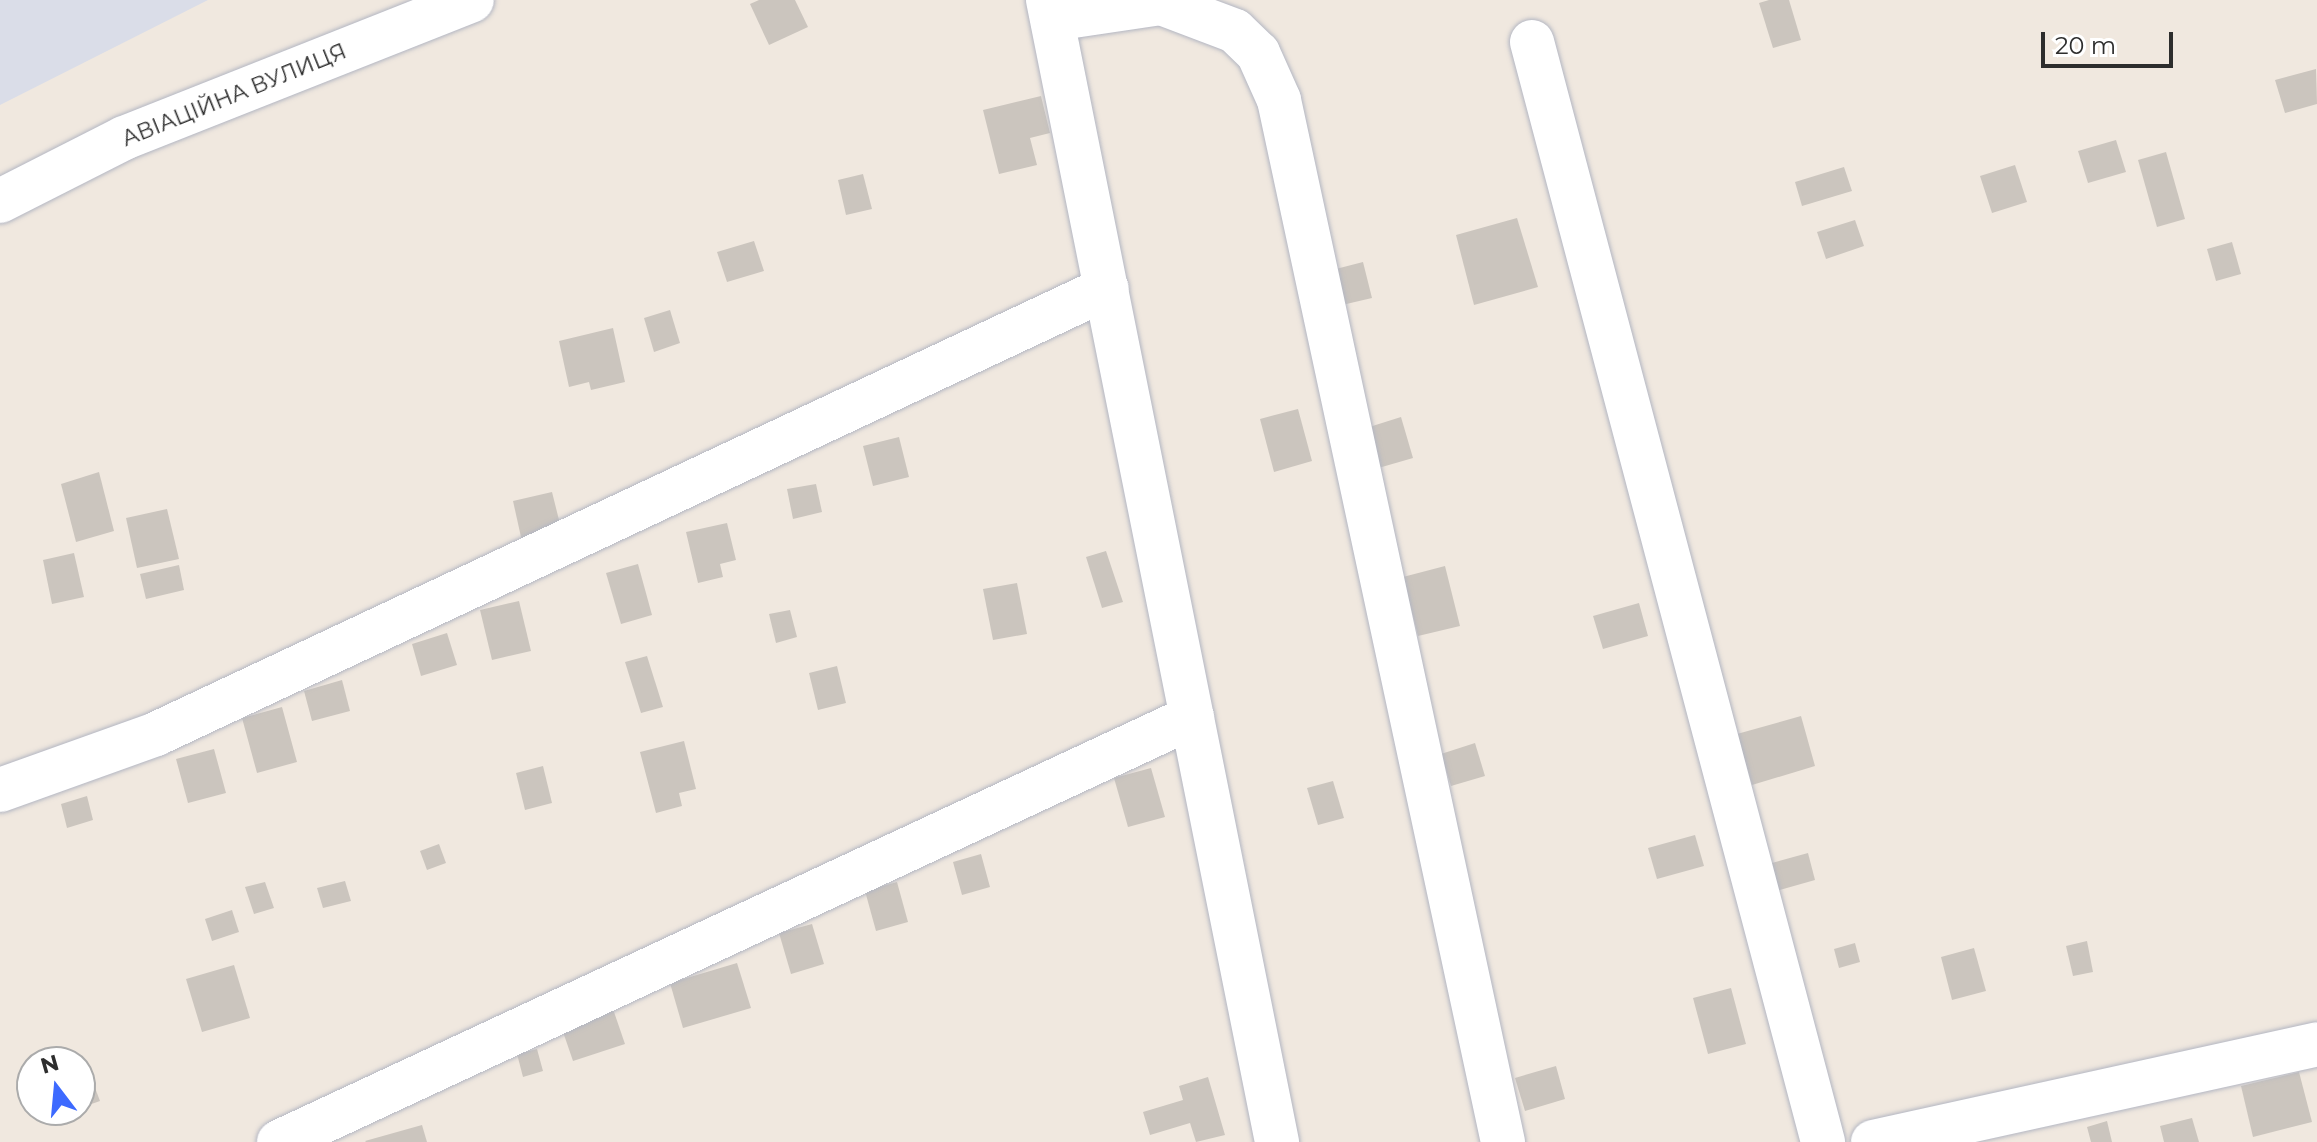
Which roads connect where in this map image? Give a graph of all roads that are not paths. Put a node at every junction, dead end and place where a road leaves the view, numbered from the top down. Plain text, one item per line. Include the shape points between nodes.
1 (472, 0) edge
2 (1050, 10) edge
3 (1532, 42) dead end
4 (0, 201) edge
5 (1107, 288) junction
6 (1192, 717) junction
7 (0, 790) edge
8 (2317, 1044) edge
9 (279, 1142) edge
10 (1277, 1142) edge
11 (1503, 1142) edge
12 (1823, 1142) edge
13 (1873, 1142) edge

1 - 4 street, АВІАЦІЙНА ВУЛИЦЯ via 124,138
2 - 5 street
2 - 11 street via 1161,3 1235,31 1258,53 1279,100
3 - 12 street
5 - 6 street
5 - 7 street via 156,734
6 - 9 street
6 - 10 street
8 - 13 street

